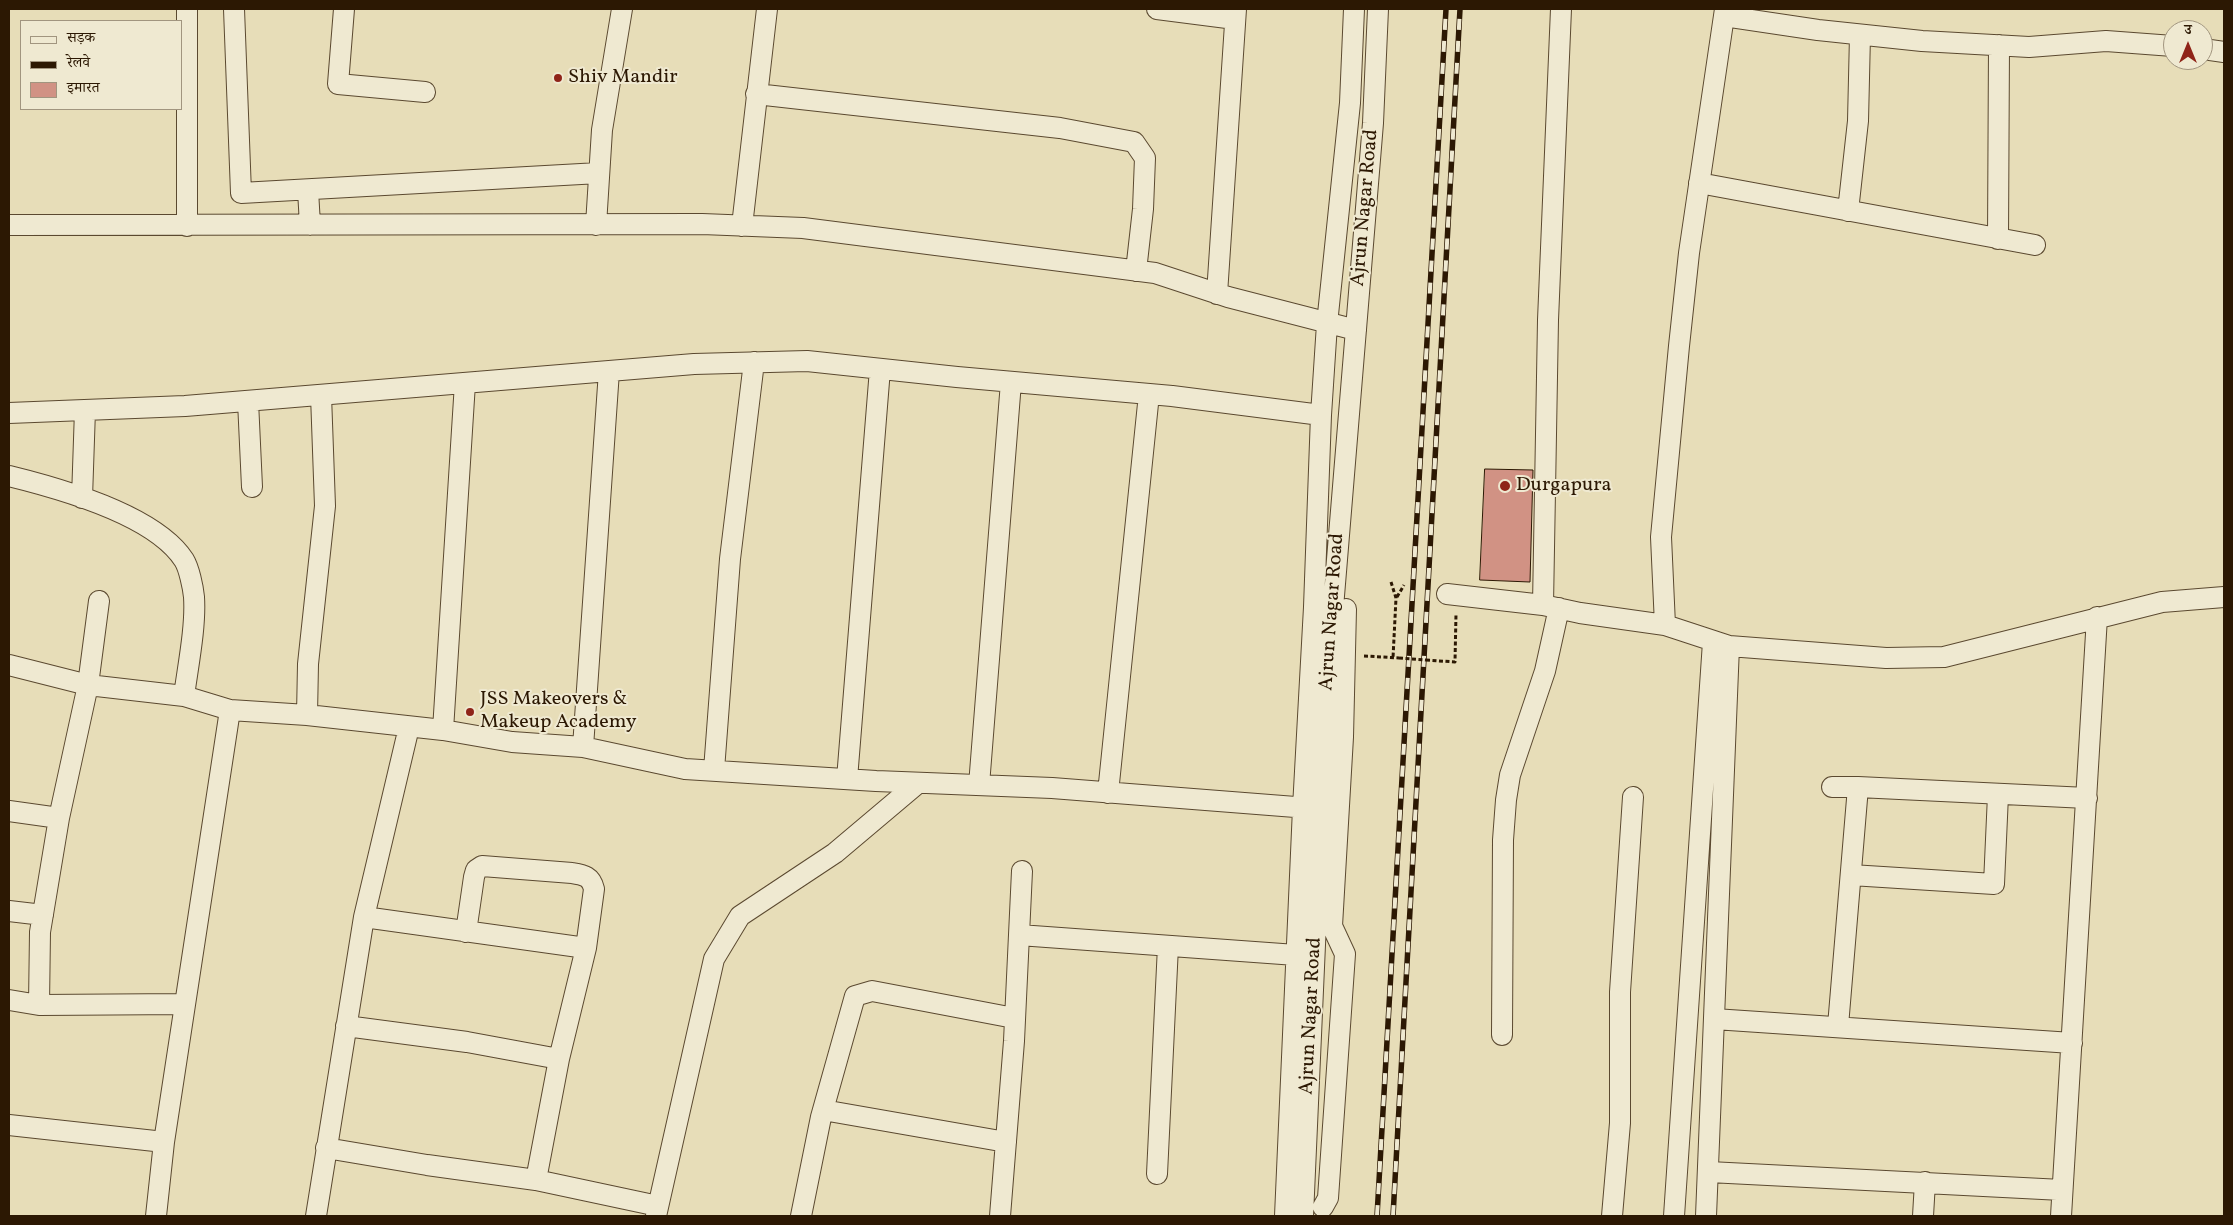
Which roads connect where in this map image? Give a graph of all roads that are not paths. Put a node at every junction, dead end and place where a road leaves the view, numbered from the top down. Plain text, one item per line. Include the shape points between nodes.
1 (186, 9) edge
2 (234, 9) edge
3 (344, 9) edge
4 (622, 9) edge
5 (766, 9) edge
6 (1157, 9) edge
7 (1354, 9) edge
8 (1378, 9) edge
9 (1561, 9) edge
10 (1724, 12) edge
11 (1235, 14) edge
12 (1860, 34) junction
13 (2163, 45) edge
14 (1999, 46) junction
15 (425, 92) dead end
16 (756, 94) junction
17 (599, 174) junction
18 (1700, 182) junction
19 (308, 190) junction
20 (1848, 211) junction
21 (9, 225) edge
22 (310, 225) junction
23 (596, 225) junction
24 (187, 226) junction
25 (742, 226) junction
26 (1998, 239) junction
27 (2035, 245) dead end
28 (1136, 271) junction
29 (1217, 294) junction
30 (1327, 324) junction
31 (1356, 330) junction
32 (754, 362) junction
33 (880, 369) junction
34 (609, 371) junction
35 (1011, 382) junction
36 (465, 383) junction
37 (321, 394) junction
38 (1149, 394) junction
39 (248, 401) junction
40 (85, 410) junction
41 (9, 412) edge
42 (1320, 414) junction
43 (9, 476) edge
44 (252, 487) dead end
45 (82, 498) junction
46 (1452, 594) road end
47 (2224, 597) edge
48 (99, 601) dead end
49 (1314, 607) junction
50 (1551, 607) junction
51 (2096, 618) junction
52 (1665, 625) junction
53 (1721, 644) junction
54 (9, 666) edge
55 (88, 685) junction
56 (184, 696) junction
57 (230, 710) junction
58 (307, 715) junction
59 (409, 727) junction
60 (443, 730) junction
61 (583, 747) junction
62 (714, 770) junction
63 (847, 779) junction
64 (918, 783) junction
65 (979, 785) junction
66 (1832, 787) dead end
67 (1858, 787) junction
68 (1108, 793) junction
69 (1998, 794) junction
70 (1632, 797) dead end
71 (2087, 798) junction
72 (1312, 808) junction
73 (9, 812) edge
74 (60, 818) junction
75 (1022, 871) dead end
76 (1851, 875) junction
77 (9, 911) edge
78 (43, 915) junction
79 (364, 917) junction
80 (466, 932) junction
81 (1019, 935) junction
82 (1168, 946) junction
83 (586, 948) junction
84 (1296, 955) junction
85 (9, 1000) edge
86 (185, 1004) junction
87 (39, 1005) junction
88 (1014, 1018) junction
89 (1714, 1019) junction
90 (346, 1026) junction
91 (1838, 1026) junction
92 (1502, 1035) dead end
93 (2072, 1043) junction
94 (559, 1059) junction
95 (823, 1110) junction
96 (9, 1125) edge
97 (164, 1142) junction
98 (1006, 1142) junction
99 (326, 1148) junction
100 (1709, 1172) junction
101 (1157, 1174) dead end
102 (536, 1180) junction
103 (1925, 1182) junction
104 (2062, 1190) junction
105 (1304, 1193) junction
106 (657, 1211) edge
107 (1323, 1211) edge
108 (156, 1216) edge
109 (316, 1216) edge
110 (801, 1216) edge
111 (1000, 1216) edge
112 (1285, 1216) edge
113 (1303, 1216) edge
114 (1612, 1216) edge
115 (1674, 1216) edge
116 (1706, 1216) edge
117 (1923, 1216) edge
118 (2061, 1216) edge

1 - 24 street
2 - 19 street via 241,194
3 - 15 street via 338,84
4 - 17 street via 602,130
5 - 16 street
6 - 11 street
7 - 30 street, Ajrun Nagar Road via 1350,103
8 - 31 street, Ajrun Nagar Road via 1374,123
9 - 50 street via 1548,320
10 - 12 street via 1818,30
10 - 18 street
11 - 29 street
12 - 14 street
12 - 20 street via 1858,121
13 - 14 street via 2106,41
14 - 26 street
16 - 25 street
16 - 28 street via 1060,128 1134,142 1145,158
17 - 19 street
17 - 23 street
18 - 20 street
18 - 52 street via 1688,253 1661,537
19 - 22 street
20 - 26 street
21 - 24 street
22 - 23 street
22 - 24 street
23 - 25 street
25 - 28 street via 803,228
26 - 27 street
28 - 29 street via 1155,273
29 - 30 street
30 - 31 street
30 - 42 street, Ajrun Nagar Road
31 - 72 street, Ajrun Nagar Road via 1333,608
32 - 33 street via 808,361
32 - 34 street
32 - 62 street via 730,559
33 - 35 street
33 - 63 street
34 - 36 street
34 - 61 street
35 - 38 street
35 - 65 street
36 - 37 street
36 - 60 street
37 - 39 street
37 - 58 street via 326,506 308,664
38 - 42 street
38 - 68 street
39 - 40 street
39 - 44 street
40 - 41 street
40 - 45 street
42 - 49 street, Ajrun Nagar Road
43 - 45 street
45 - 56 street via 158,533 184,561 194,597
46 - 50 street
47 - 51 street via 2162,602
48 - 55 street
49 - 72 street, Ajrun Nagar Road
49 - 107 street via 1351,610 1332,926 1345,954 1328,1198
50 - 52 street
50 - 92 street via 1545,671 1512,767 1506,800
51 - 53 street via 1944,657 1886,658
51 - 71 street
52 - 53 street
53 - 89 street
53 - 115 street
54 - 55 street
55 - 56 street
55 - 74 street
56 - 57 street
57 - 58 street
57 - 86 street
58 - 59 street
59 - 60 street
59 - 79 street
60 - 61 street via 512,742
61 - 62 street via 685,769
62 - 63 street
63 - 64 street
64 - 65 street
64 - 106 street via 836,853 740,916 714,959
65 - 68 street
66 - 67 street
67 - 69 street
67 - 76 street
68 - 72 street
69 - 71 street
69 - 76 street via 1994,884
70 - 114 street via 1620,992 1620,1123
71 - 93 street
72 - 84 street, Ajrun Nagar Road
72 - 105 street, Ajrun Nagar Road
73 - 74 street
74 - 78 street
75 - 81 street
76 - 91 street
77 - 78 street
78 - 87 street
79 - 80 street
79 - 90 street
80 - 83 street
80 - 83 street via 478,867 489,865 572,872 590,878 594,889
81 - 82 street
81 - 88 street
82 - 84 street
82 - 101 street
83 - 94 street
84 - 112 street, Ajrun Nagar Road
85 - 87 street
86 - 87 street
86 - 97 street
88 - 95 street via 872,991 855,996
88 - 98 street
89 - 91 street
89 - 100 street
90 - 94 street via 467,1042
90 - 99 street
91 - 93 street
93 - 104 street
94 - 102 street
95 - 98 street
95 - 110 street
96 - 97 street
97 - 108 street
98 - 111 street
99 - 102 street
99 - 109 street
100 - 103 street
100 - 116 street
102 - 106 street
103 - 104 street
103 - 117 street
104 - 118 street
105 - 107 street
105 - 113 street, Ajrun Nagar Road

